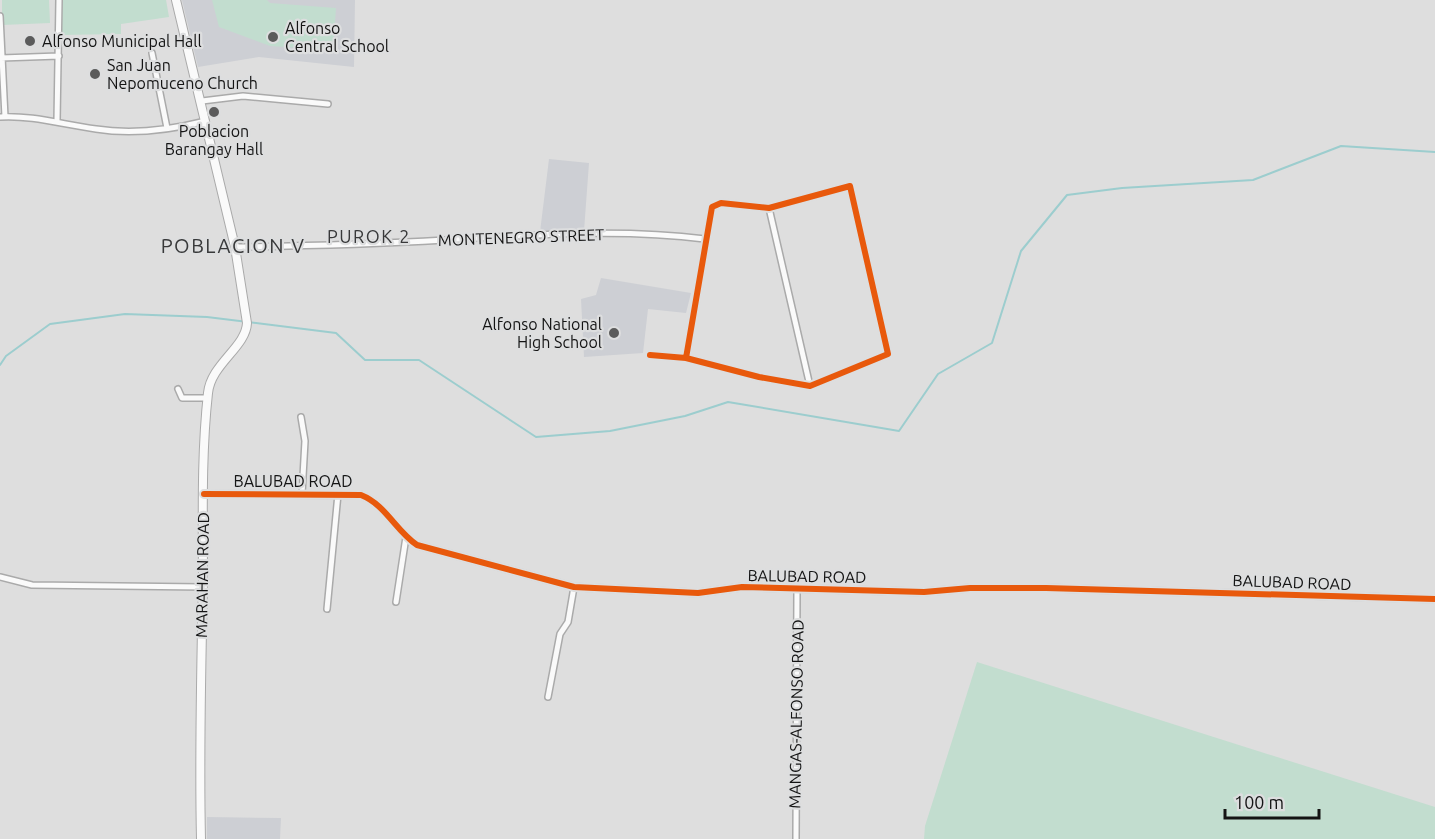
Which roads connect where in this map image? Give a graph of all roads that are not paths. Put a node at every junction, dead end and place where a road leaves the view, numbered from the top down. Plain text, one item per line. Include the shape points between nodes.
1 (59, 0) edge
2 (176, 0) edge
3 (0, 16) edge
4 (152, 53) dead end
5 (59, 56) junction
6 (1, 58) edge
7 (202, 101) junction
8 (328, 104) dead end
9 (2, 117) edge
10 (57, 121) junction
11 (207, 121) junction
12 (167, 128) junction
13 (769, 208) junction
14 (705, 239) junction
15 (235, 247) junction
16 (650, 355) dead end
17 (686, 358) junction
18 (810, 386) junction
19 (178, 389) dead end
20 (208, 398) junction
21 (301, 417) dead end
22 (204, 494) junction
23 (302, 494) junction
24 (338, 494) junction
25 (406, 537) junction
26 (0, 577) edge
27 (574, 586) junction
28 (202, 587) junction
29 (797, 588) junction
30 (1435, 599) edge
31 (396, 602) dead end
32 (327, 609) dead end
33 (548, 697) dead end
34 (201, 839) edge
35 (796, 839) edge

1 - 5 street
2 - 7 main road
3 - 6 street
4 - 12 street
5 - 6 street
5 - 10 street
6 - 9 street
7 - 8 street via 243,96
7 - 11 main road
9 - 10 street
10 - 12 street via 116,131
11 - 12 street
11 - 15 main road
13 - 14 street via 716,204 710,212
13 - 18 street
13 - 18 street via 850,186 888,354
14 - 15 street, MONTENEGRO STREET via 664,234 559,234
14 - 17 street
15 - 20 main road, MARAHAN ROAD via 246,323 244,334 214,373
16 - 17 street
17 - 18 street
19 - 20 street via 182,398
20 - 22 main road, MARAHAN ROAD
21 - 23 street via 305,441
22 - 23 street, BALUBAD ROAD
22 - 28 main road, MARAHAN ROAD
23 - 24 street, BALUBAD ROAD
24 - 25 street, BALUBAD ROAD via 371,499
24 - 32 street
25 - 27 street, BALUBAD ROAD via 430,549
25 - 31 street
26 - 28 street via 32,585
27 - 29 street, BALUBAD ROAD via 698,593 742,587
27 - 33 street
28 - 34 main road, MARAHAN ROAD
29 - 30 street, BALUBAD ROAD via 924,592 1046,588
29 - 35 street, MANGAS-ALFONSO ROAD

